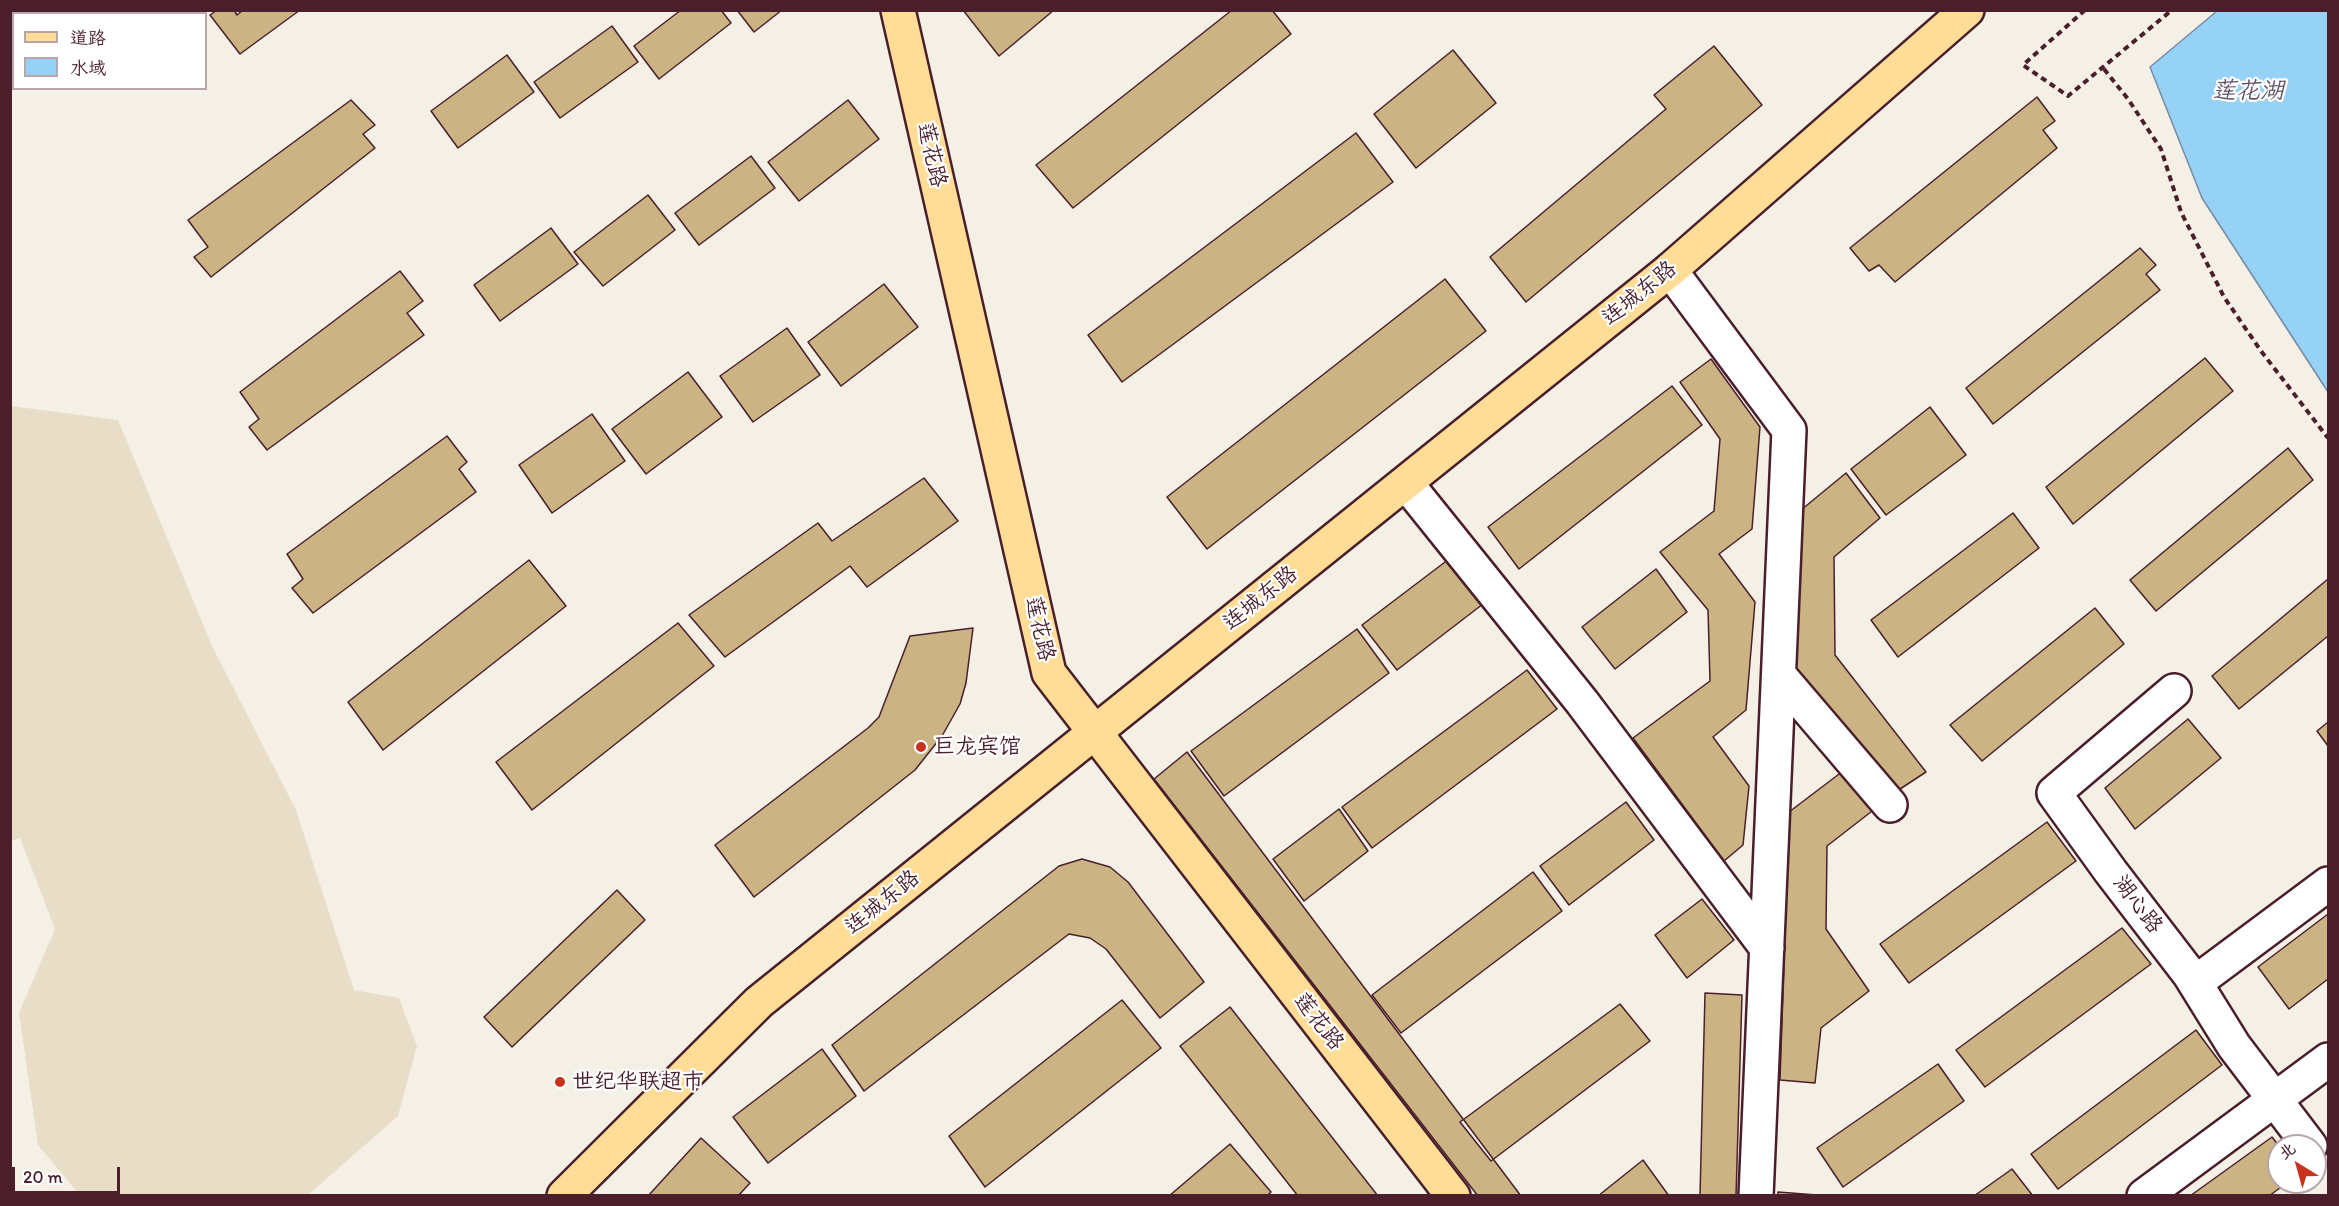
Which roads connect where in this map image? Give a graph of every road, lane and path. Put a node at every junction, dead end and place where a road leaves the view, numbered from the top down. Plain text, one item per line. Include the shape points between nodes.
1 (898, 10) edge
2 (1967, 10) edge
3 (2085, 10) edge
4 (2172, 10) edge
5 (2104, 69) junction
6 (1670, 270) junction
7 (2328, 438) edge
8 (1406, 483) junction
9 (1779, 675) junction
10 (2174, 691) dead end
11 (1094, 732) junction
12 (1890, 805) dead end
13 (2328, 884) edge
14 (1767, 948) junction
15 (2195, 983) junction
16 (2328, 1060) edge
17 (2274, 1101) junction
18 (2300, 1134) edge
19 (564, 1196) edge
20 (1453, 1196) edge
21 (1756, 1196) edge
22 (2144, 1196) edge

1 - 11 main road, 莲花路 via 1049,673
2 - 6 main road, 连城东路
3 - 5 path via 2023,65 2068,96
4 - 5 path
5 - 7 path via 2162,149 2181,212 2224,297
6 - 8 main road, 连城东路
6 - 9 lane via 1789,430
8 - 11 main road, 连城东路
8 - 14 lane via 1582,702
9 - 12 lane
9 - 14 lane
10 - 15 lane, 湖心路 via 2054,793
11 - 19 main road, 连城东路 via 759,1002
11 - 20 main road, 莲花路
13 - 15 lane
14 - 21 lane
15 - 17 lane, 湖心路
16 - 17 lane
17 - 18 lane, 湖心路
17 - 22 lane

